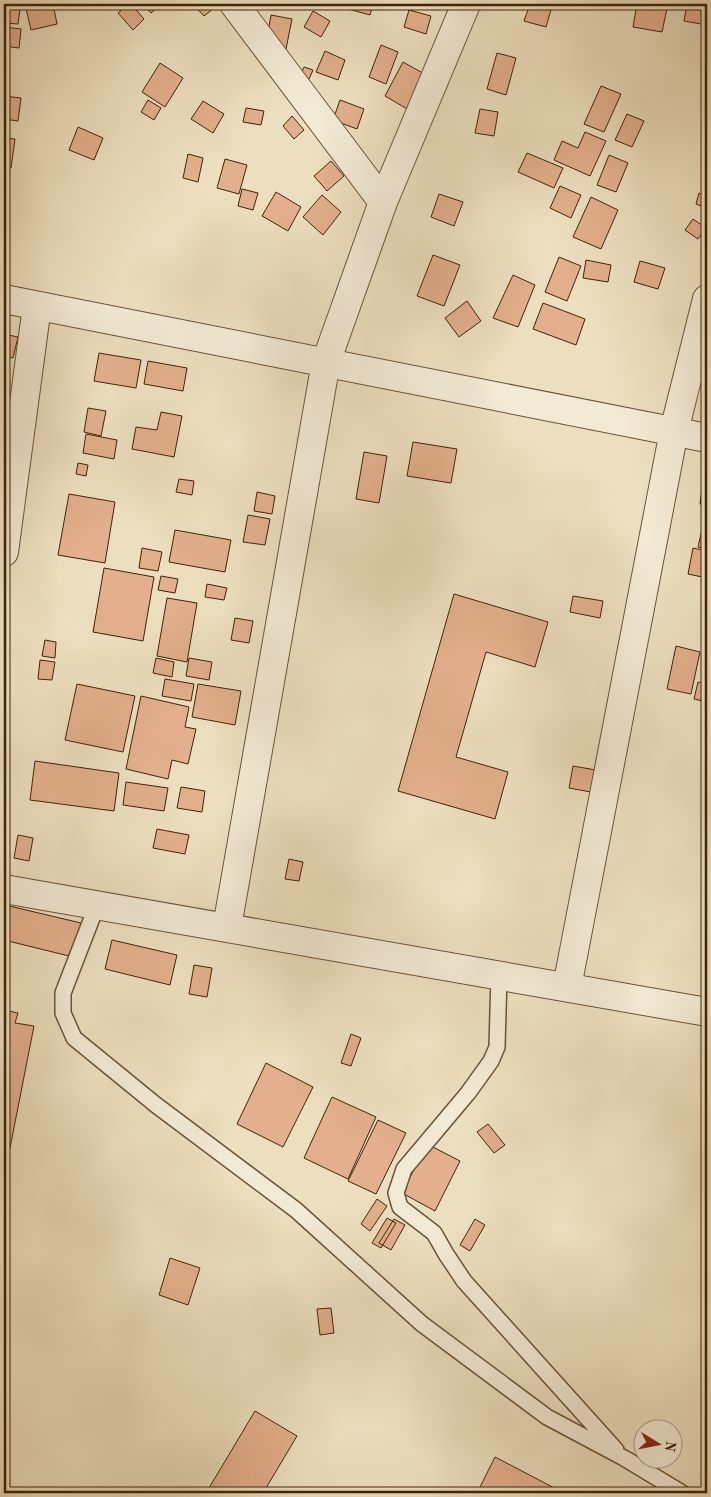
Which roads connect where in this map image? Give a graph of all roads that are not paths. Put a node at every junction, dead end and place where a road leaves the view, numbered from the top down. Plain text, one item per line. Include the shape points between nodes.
1 (234, 4) edge
2 (466, 4) edge
3 (383, 202) junction
4 (4, 299) edge
5 (707, 299) edge
6 (37, 306) junction
7 (326, 362) junction
8 (674, 430) junction
9 (707, 438) edge
10 (4, 552) edge
11 (4, 889) edge
12 (97, 905) junction
13 (227, 927) junction
14 (500, 975) junction
15 (567, 987) junction
16 (707, 1012) edge
17 (624, 1458) junction
18 (682, 1493) edge

1 - 3 street
2 - 3 street
3 - 7 street
4 - 6 street
5 - 8 street
6 - 7 street
6 - 10 street
7 - 8 street
7 - 13 street
8 - 9 street
8 - 15 street
11 - 12 street
12 - 13 street
12 - 17 lane via 63,993 63,1013 74,1038 156,1105 296,1210 422,1324 547,1417
13 - 14 street
14 - 15 street
14 - 17 lane via 497,1047 491,1061 404,1170 396,1193 400,1207 434,1233 464,1281
15 - 16 street
17 - 18 lane

